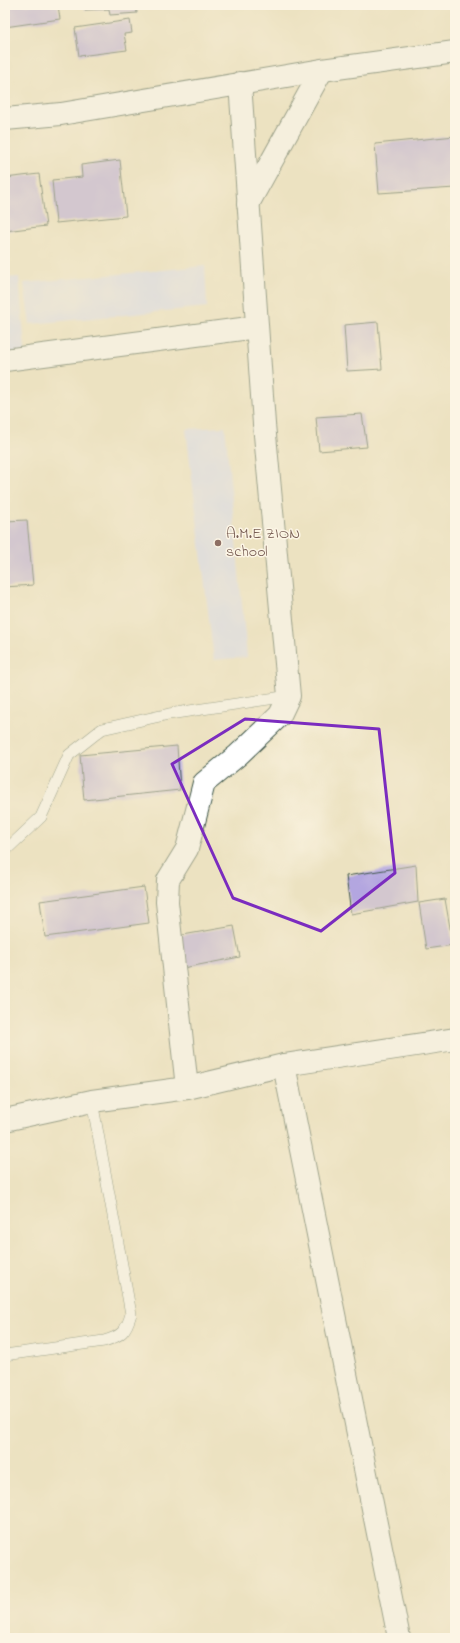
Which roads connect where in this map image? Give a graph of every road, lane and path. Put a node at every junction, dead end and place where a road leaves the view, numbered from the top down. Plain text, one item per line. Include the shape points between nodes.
1 (455, 52) edge
2 (322, 70) junction
3 (240, 83) junction
4 (5, 120) edge
5 (248, 204) junction
6 (258, 327) junction
7 (5, 360) edge
8 (289, 696) junction
9 (5, 851) edge
10 (455, 1039) edge
11 (284, 1065) junction
12 (188, 1088) junction
13 (92, 1101) junction
14 (5, 1120) edge
15 (5, 1355) edge
16 (399, 1638) edge

1 - 2 street
2 - 3 street
2 - 5 street
3 - 4 street via 61,114
3 - 5 street
5 - 6 street
6 - 7 street
6 - 8 street
8 - 9 lane via 169,714 102,729 69,755 41,817
8 - 12 street via 280,715 204,783 187,849 168,880 167,902
10 - 11 street
11 - 12 street
11 - 16 street
12 - 13 street
13 - 14 street
13 - 15 lane via 131,1314 127,1326 118,1337 104,1341

